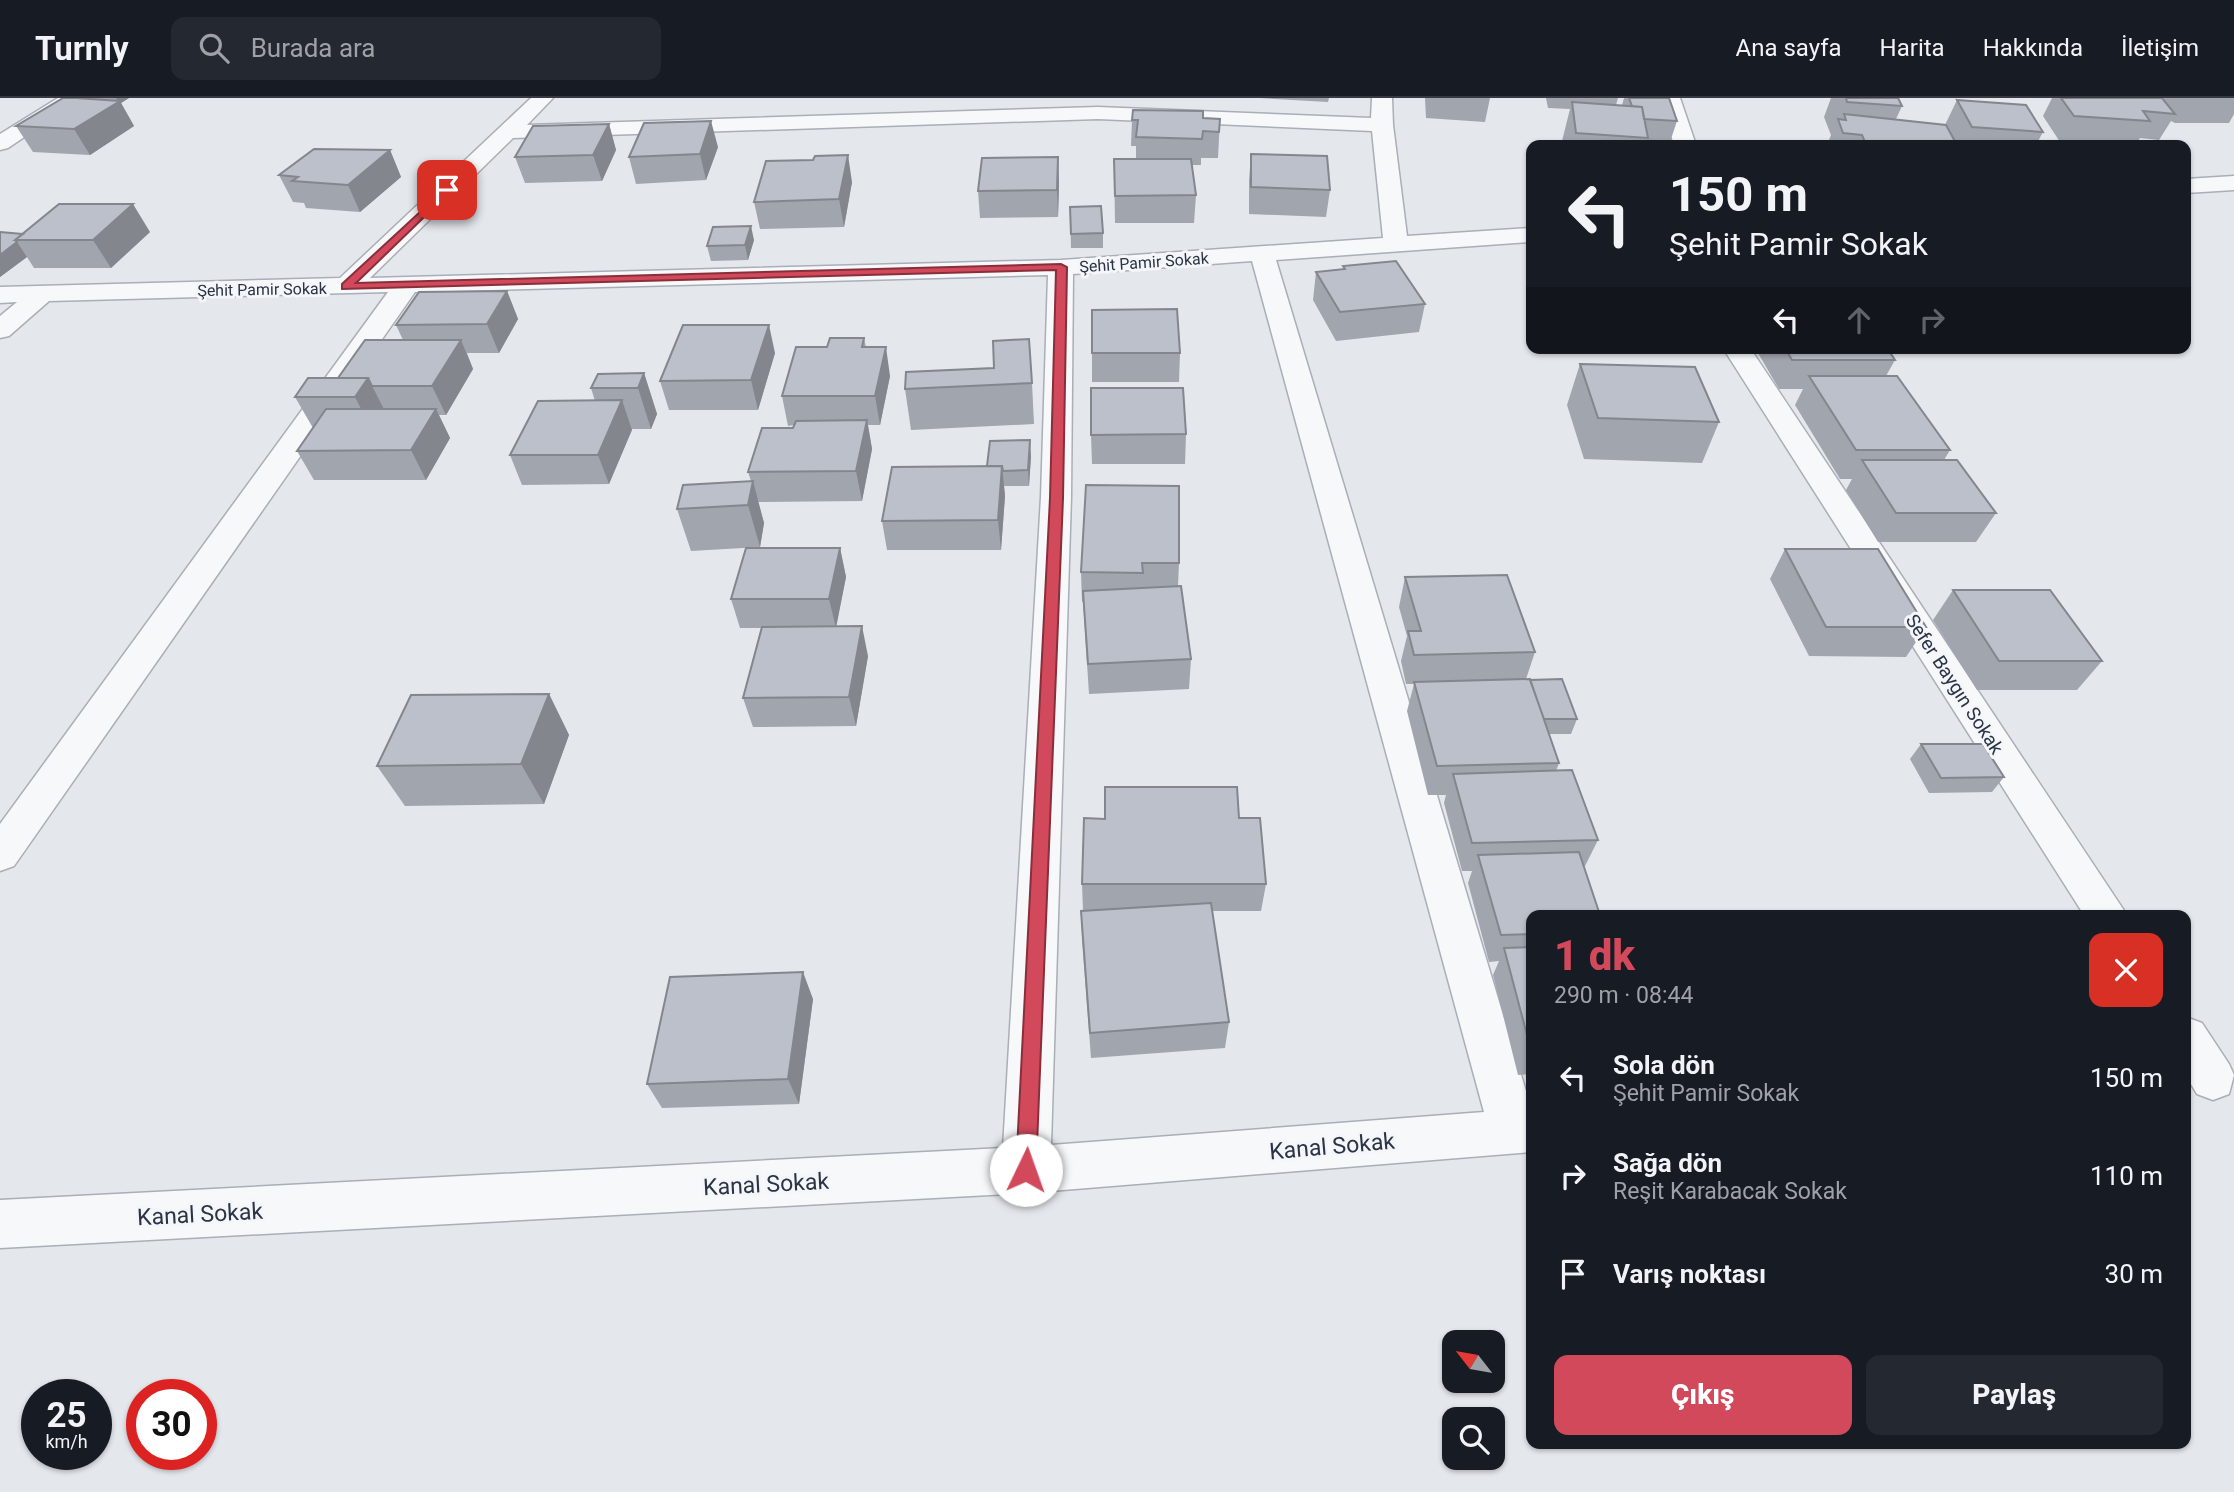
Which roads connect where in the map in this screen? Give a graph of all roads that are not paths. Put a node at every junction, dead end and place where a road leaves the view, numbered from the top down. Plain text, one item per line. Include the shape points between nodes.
1 (72, 98) edge
2 (543, 98) edge
3 (792, 98) edge
4 (1382, 98) edge
5 (1670, 98) edge
6 (1100, 105) edge
7 (771, 125) junction
8 (1382, 125) junction
9 (508, 132) junction
10 (1683, 140) edge
11 (0, 143) edge
12 (2234, 183) edge
13 (2191, 186) edge
14 (1526, 235) edge
15 (1396, 245) junction
16 (1262, 254) junction
17 (1061, 267) junction
18 (406, 286) junction
19 (346, 287) junction
20 (42, 294) junction
21 (0, 295) edge
22 (0, 330) edge
23 (1740, 354) edge
24 (0, 855) edge
25 (2103, 910) edge
26 (2191, 1045) edge
27 (2211, 1079) edge
28 (1522, 1130) edge
29 (1026, 1170) junction
30 (0, 1224) edge

1 - 11 street
2 - 9 street
3 - 7 street
4 - 8 street
5 - 10 street
6 - 7 street
6 - 8 street
7 - 9 street
8 - 15 street
9 - 19 street
12 - 13 street
14 - 15 street, Şehit Pamir Sokak
15 - 16 street, Şehit Pamir Sokak
16 - 17 street, Şehit Pamir Sokak
16 - 28 street
17 - 18 street, Şehit Pamir Sokak
17 - 29 street via 1056,511
18 - 19 street, Şehit Pamir Sokak
18 - 24 street
19 - 20 street, Şehit Pamir Sokak
20 - 21 street, Şehit Pamir Sokak
20 - 22 street
23 - 25 street, Sefer Baygın Sokak
26 - 27 street
28 - 29 street, Kanal Sokak
29 - 30 street, Kanal Sokak

